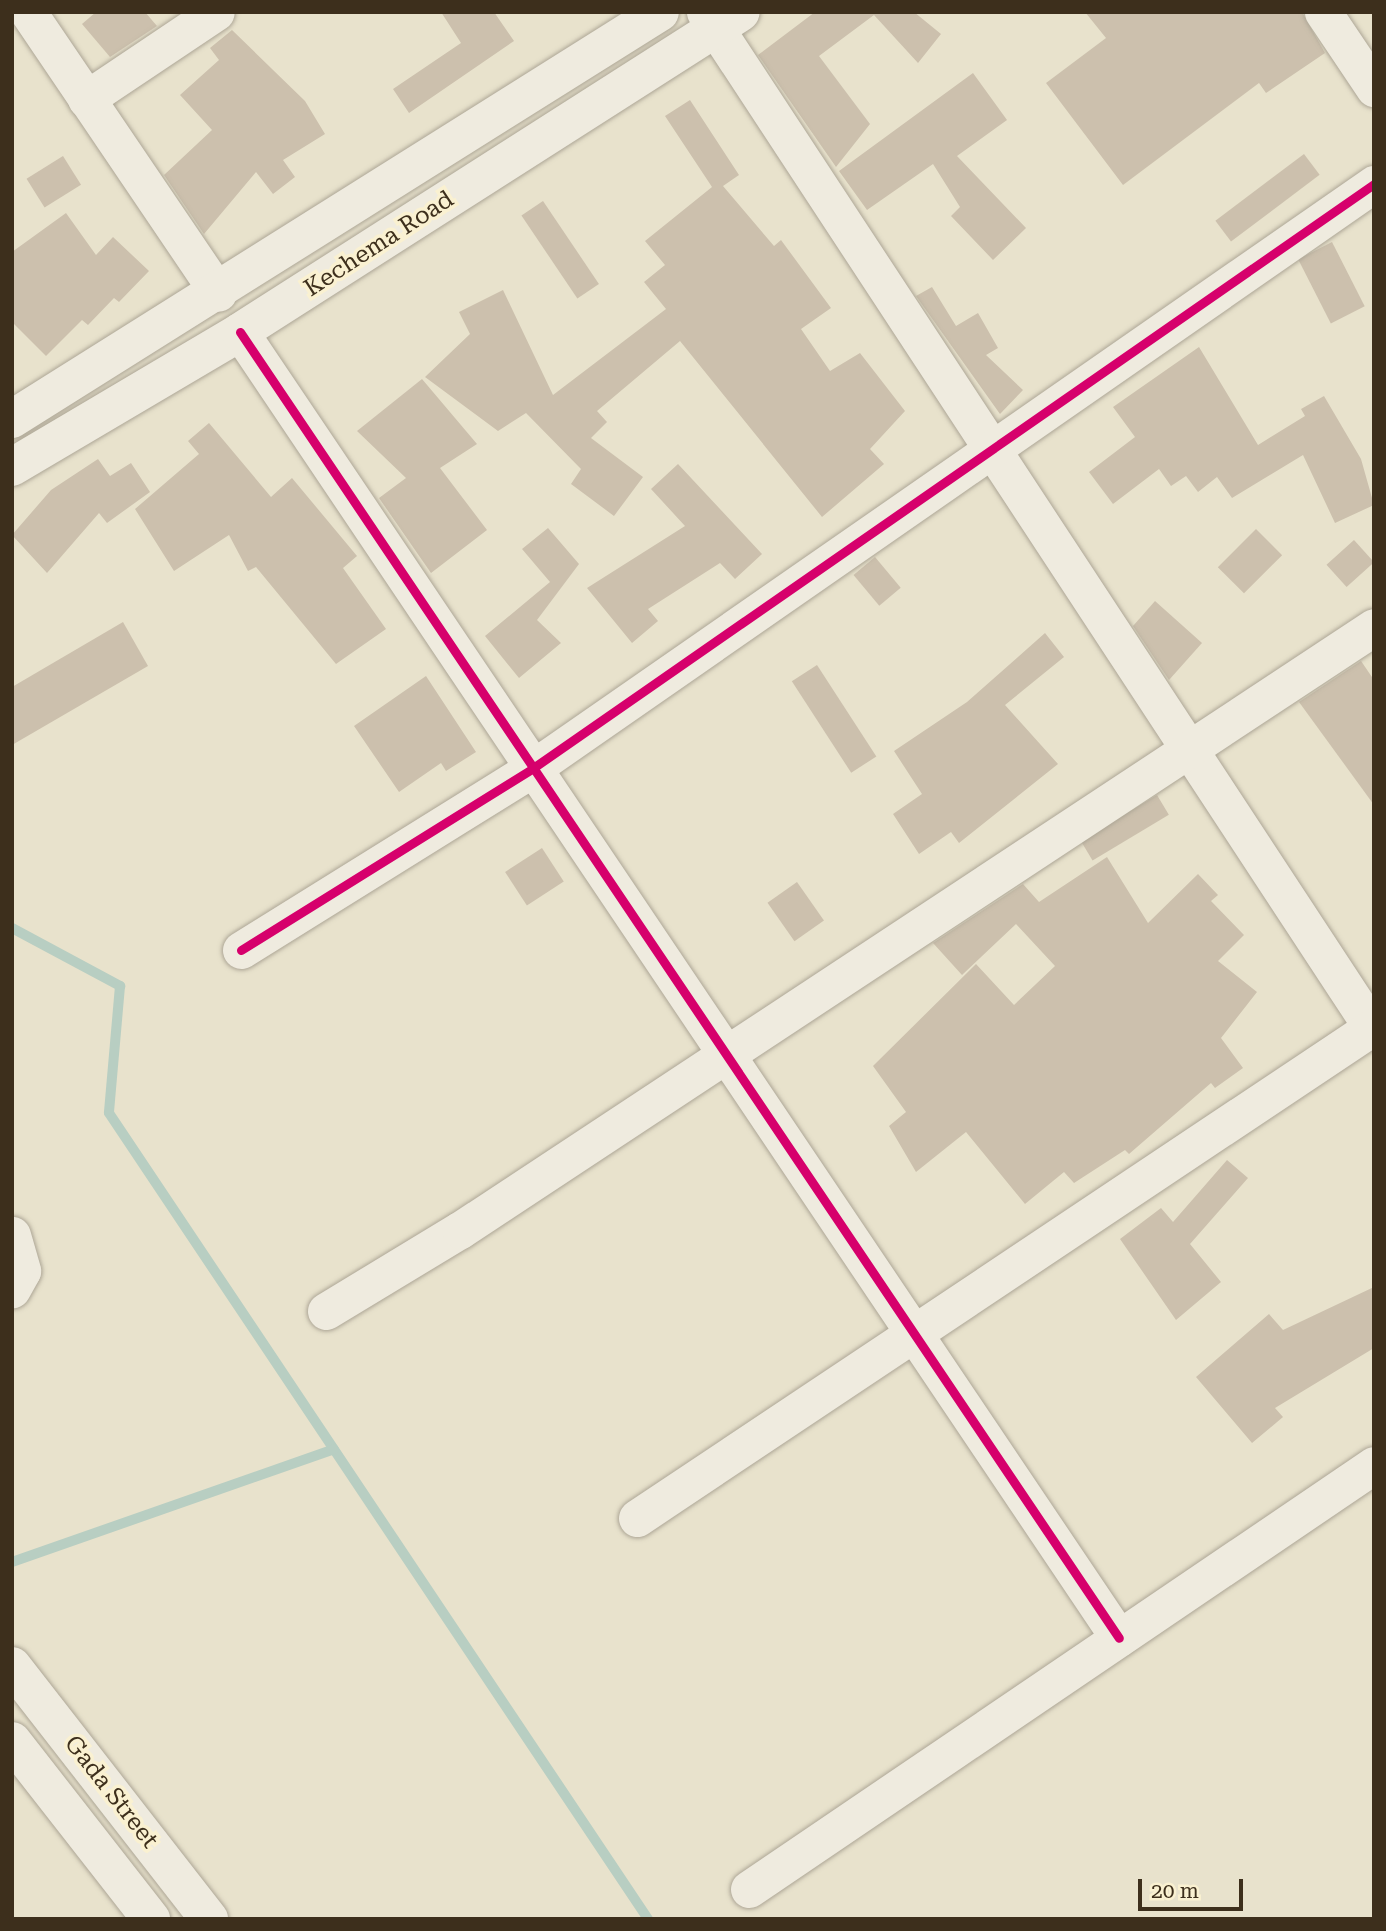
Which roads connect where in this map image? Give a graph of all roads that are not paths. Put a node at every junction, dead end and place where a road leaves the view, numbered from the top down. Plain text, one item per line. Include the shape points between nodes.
1 (28, 12) edge
2 (216, 12) edge
3 (660, 12) edge
4 (1323, 12) edge
5 (720, 18) edge
6 (1374, 88) edge
7 (86, 99) junction
8 (1374, 184) edge
9 (218, 293) junction
10 (240, 332) junction
11 (12, 419) edge
12 (992, 450) junction
13 (12, 467) edge
14 (1374, 627) edge
15 (1189, 749) junction
16 (533, 768) junction
17 (242, 950) dead end
18 (1373, 1028) edge
19 (726, 1055) junction
20 (12, 1234) edge
21 (12, 1289) edge
22 (326, 1311) dead end
23 (914, 1334) junction
24 (1374, 1465) edge
25 (637, 1518) dead end
26 (1119, 1639) junction
27 (12, 1666) edge
28 (12, 1741) edge
29 (749, 1889) dead end
30 (151, 1919) edge
31 (209, 1919) edge

1 - 7 street
2 - 7 street
3 - 9 street, Kechema Road
4 - 6 street
5 - 10 street, Kechema Road
5 - 12 street
7 - 9 street
8 - 12 street
9 - 11 street, Kechema Road
10 - 13 street, Kechema Road
10 - 16 street
12 - 15 street
12 - 16 street
14 - 15 street
15 - 18 street
15 - 19 street
16 - 17 street
16 - 19 street
18 - 23 street
19 - 22 street
19 - 23 street
20 - 21 street via 22,1271
23 - 25 street
23 - 26 street
24 - 26 street
26 - 29 street
27 - 31 street, Gada Street
28 - 30 street

